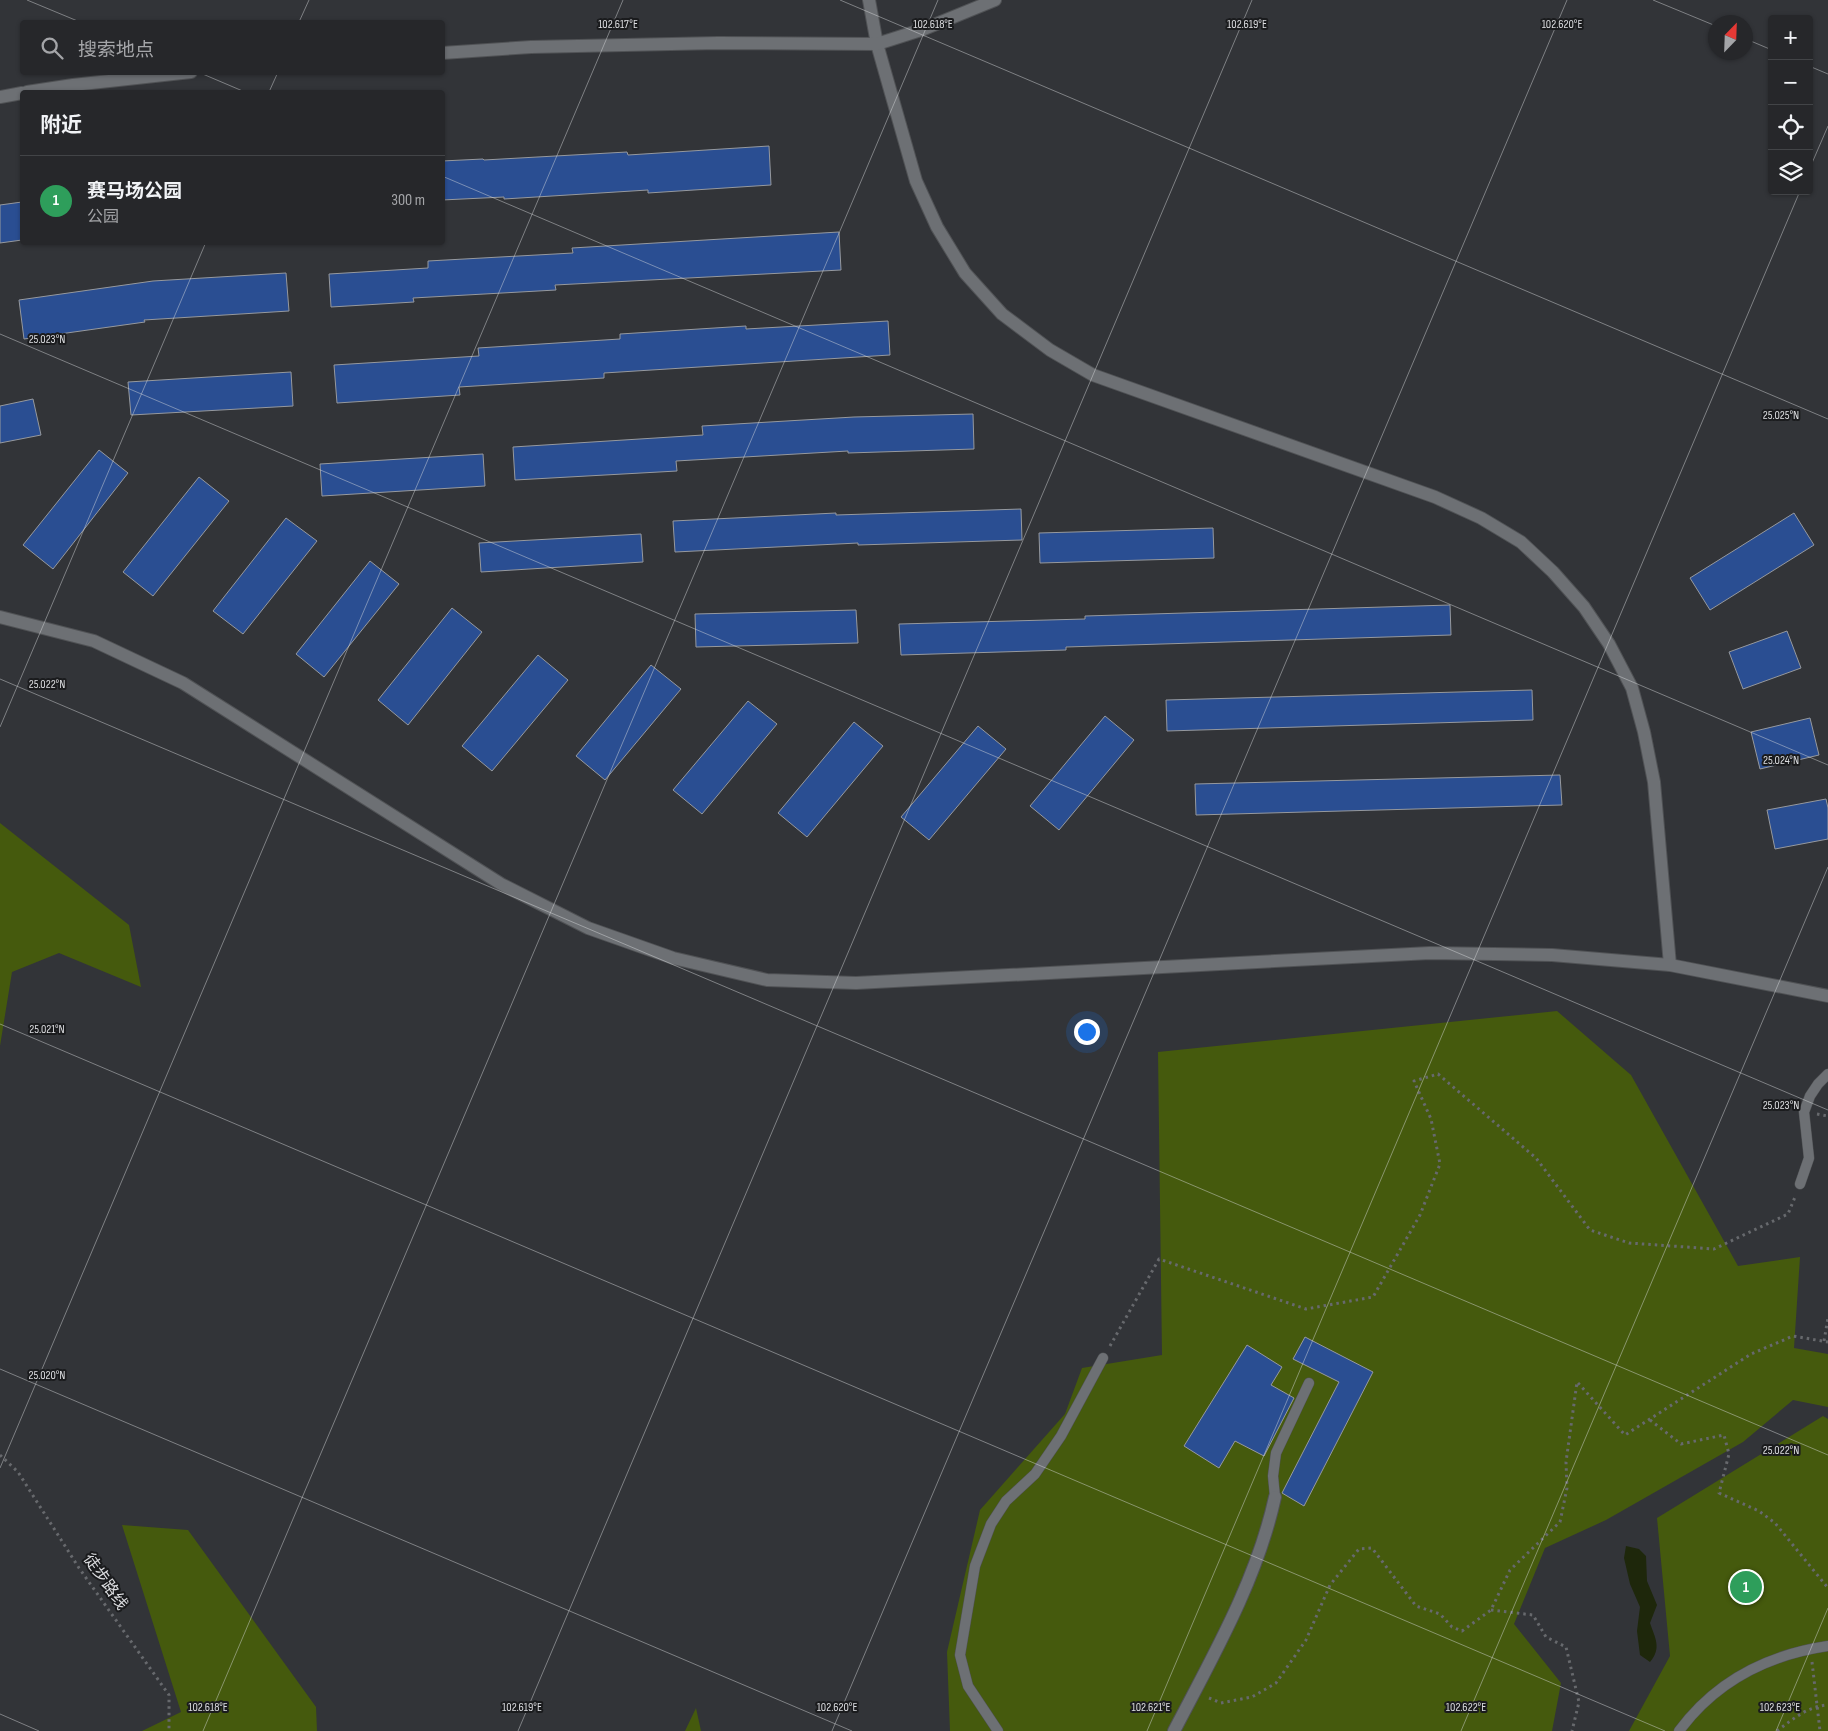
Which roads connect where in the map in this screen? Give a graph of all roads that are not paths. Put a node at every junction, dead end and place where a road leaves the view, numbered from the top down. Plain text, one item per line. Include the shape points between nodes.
1 (869, 0) edge
2 (995, 0) edge
3 (877, 44) junction
4 (445, 53) edge
5 (164, 75) edge
6 (40, 90) edge
7 (20, 93) edge
8 (0, 97) edge
9 (0, 617) edge
10 (1670, 965) junction
11 (1828, 996) edge
12 (1828, 1074) edge
13 (1800, 1184) road end
14 (1103, 1358) road end
15 (1308, 1384) dead end
16 (1275, 1496) joint
17 (1828, 1646) edge
18 (998, 1731) edge
19 (1174, 1731) edge
20 (1679, 1731) edge

1 - 3 street
2 - 3 street
3 - 4 street via 541,46
3 - 10 street via 916,181 937,227 966,273 1002,314 1050,350 1093,375 1435,497 1481,518 1520,542 1584,607 1609,644 1632,688 1644,732 1654,782
5 - 6 street
7 - 8 street
9 - 10 street via 94,641 183,683 501,884 588,928 673,958 768,980 856,983 1430,953 1552,955
10 - 11 street
12 - 13 lane via 1810,1096 1804,1112 1809,1158
14 - 18 lane via 1061,1436 1035,1474 1006,1501 992,1524 975,1566 960,1656 968,1686
15 - 16 lane via 1276,1453
16 - 19 street via 1242,1596
17 - 20 lane via 1770,1661 1721,1687 1706,1699

